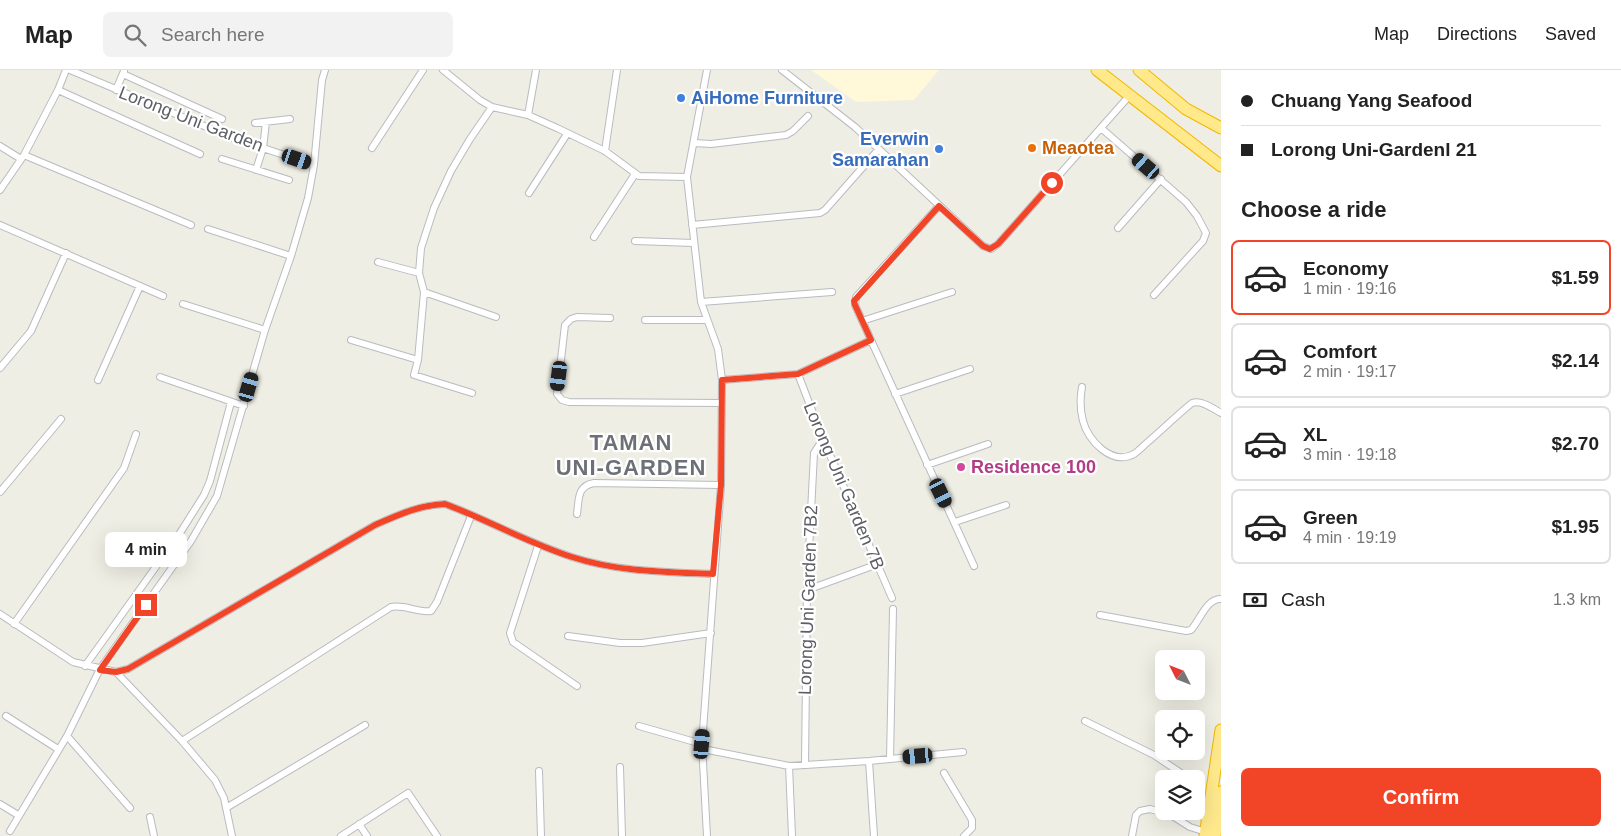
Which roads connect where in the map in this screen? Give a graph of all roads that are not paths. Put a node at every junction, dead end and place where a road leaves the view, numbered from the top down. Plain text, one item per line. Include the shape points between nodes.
1 (66, 70) edge
2 (70, 70) edge
3 (325, 70) edge
4 (423, 70) edge
5 (443, 70) edge
6 (456, 70) edge
7 (536, 70) edge
8 (617, 70) edge
9 (707, 70) edge
10 (782, 70) edge
11 (1097, 70) edge
12 (1138, 70) edge
13 (124, 72) edge
14 (454, 79) junction
15 (58, 90) junction
16 (116, 90) junction
17 (1130, 96) junction
18 (492, 107) junction
19 (528, 115) junction
20 (808, 116) dead end
21 (222, 118) dead end
22 (290, 119) dead end
23 (266, 122) junction
24 (254, 123) dead end
25 (1101, 128) junction
26 (1221, 128) edge
27 (567, 134) junction
28 (694, 142) junction
29 (0, 146) edge
30 (263, 148) junction
31 (372, 148) dead end
32 (878, 150) junction
33 (605, 151) junction
34 (200, 154) dead end
35 (22, 158) junction
36 (222, 159) dead end
37 (314, 165) junction
38 (1221, 166) edge
39 (256, 170) junction
40 (635, 174) junction
41 (687, 177) junction
42 (1160, 179) junction
43 (289, 180) dead end
44 (0, 190) edge
45 (529, 192) dead end
46 (939, 206) junction
47 (0, 225) edge
48 (191, 225) dead end
49 (692, 225) junction
50 (1118, 228) dead end
51 (208, 230) dead end
52 (594, 237) dead end
53 (635, 241) dead end
54 (694, 243) junction
55 (66, 253) junction
56 (291, 256) junction
57 (378, 262) dead end
58 (419, 273) junction
59 (140, 286) junction
60 (424, 292) junction
61 (832, 292) dead end
62 (952, 292) dead end
63 (1154, 295) dead end
64 (163, 296) dead end
65 (701, 302) junction
66 (183, 304) dead end
67 (496, 317) dead end
68 (610, 318) dead end
69 (645, 320) dead end
70 (708, 320) junction
71 (862, 321) junction
72 (265, 330) junction
73 (351, 340) dead end
74 (871, 340) junction
75 (418, 360) junction
76 (0, 368) edge
77 (970, 369) dead end
78 (798, 374) junction
79 (160, 377) dead end
80 (98, 380) dead end
81 (722, 380) junction
82 (1082, 387) dead end
83 (472, 393) dead end
84 (895, 394) junction
85 (231, 402) junction
86 (722, 404) junction
87 (244, 406) junction
88 (1221, 413) edge
89 (61, 419) dead end
90 (136, 434) dead end
91 (823, 439) junction
92 (988, 444) dead end
93 (927, 465) junction
94 (721, 485) junction
95 (0, 492) edge
96 (1006, 505) dead end
97 (577, 514) dead end
98 (471, 516) junction
99 (955, 522) junction
100 (180, 533) junction
101 (191, 541) junction
102 (538, 546) junction
103 (878, 564) junction
104 (974, 566) dead end
105 (713, 574) junction
106 (807, 590) junction
107 (892, 598) dead end
108 (1221, 599) edge
109 (893, 609) dead end
110 (0, 614) edge
111 (1100, 614) dead end
112 (14, 624) junction
113 (711, 633) junction
114 (568, 636) dead end
115 (85, 666) junction
116 (100, 670) junction
117 (116, 672) junction
118 (578, 686) dead end
119 (6, 716) dead end
120 (1085, 721) dead end
121 (365, 725) dead end
122 (639, 726) dead end
123 (1221, 730) edge
124 (67, 736) junction
125 (182, 741) junction
126 (703, 747) junction
127 (58, 749) junction
128 (963, 752) dead end
129 (890, 759) junction
130 (869, 761) junction
131 (805, 764) junction
132 (789, 766) junction
133 (620, 767) dead end
134 (1176, 770) edge
135 (539, 771) dead end
136 (944, 773) dead end
137 (1221, 792) edge
138 (0, 804) edge
139 (130, 808) dead end
140 (226, 808) junction
141 (18, 816) junction
142 (150, 817) dead end
143 (1215, 820) edge
144 (359, 824) junction
145 (10, 831) dead end
146 (1209, 835) edge
147 (154, 836) edge
148 (232, 836) edge
149 (341, 836) edge
150 (367, 836) edge
151 (437, 836) edge
152 (541, 836) edge
153 (622, 836) edge
154 (708, 836) edge
155 (792, 836) edge
156 (874, 836) edge
157 (964, 836) edge
158 (1132, 836) edge

1 - 15 street
2 - 16 street, Lorong Uni Garden
3 - 37 street
4 - 31 street
5 - 14 street
6 - 14 street
7 - 19 street
8 - 33 street
9 - 28 street
10 - 32 street
11 - 17 highway
12 - 26 highway via 1186,109
13 - 16 street
13 - 21 street
14 - 18 street
15 - 34 street
15 - 35 street
16 - 30 street, Lorong Uni Garden
17 - 25 street
17 - 38 highway
18 - 19 street
18 - 58 street via 456,163 434,208 421,248
19 - 27 street
20 - 28 street via 786,135 710,144
22 - 23 street
23 - 24 street
23 - 30 street
25 - 42 street
25 - 46 street via 998,244 990,249
27 - 33 street
27 - 45 street
28 - 41 street
29 - 35 street
30 - 37 street, Lorong Uni Garden
30 - 39 street
32 - 46 street
32 - 49 street via 820,213
33 - 40 street
35 - 44 street
35 - 48 street
36 - 39 street
37 - 56 street
39 - 43 street
40 - 41 street via 643,177
40 - 52 street
41 - 49 street
42 - 50 street
42 - 63 street via 1186,202 1206,234
46 - 71 street via 856,297 855,305
47 - 55 street
49 - 54 street
51 - 56 street
53 - 54 street
54 - 65 street
55 - 59 street
55 - 76 street via 31,331
56 - 72 street
57 - 58 street
58 - 60 street
59 - 64 street
59 - 80 street
60 - 67 street
60 - 75 street
61 - 65 street
62 - 71 street
65 - 70 street
66 - 72 street
68 - 86 street via 577,317 565,325 557,394 562,400
69 - 70 street
70 - 81 street via 718,349
71 - 74 street
72 - 87 street
73 - 75 street
74 - 78 street
74 - 84 street
75 - 83 street via 414,375
77 - 84 street
78 - 81 street
78 - 91 street, Lorong Uni Garden 7B
79 - 85 street
81 - 86 street
82 - 88 street via 1080,400 1086,430 1096,445 1114,456 1134,454 1192,403 1204,404
84 - 93 street
85 - 87 street
85 - 100 street via 210,481
86 - 94 street
87 - 101 street via 217,496
89 - 95 street
90 - 112 street via 124,468
91 - 103 street, Lorong Uni Garden 7B
91 - 106 street, Lorong Uni Garden 7B2 via 814,452
92 - 93 street
93 - 99 street
94 - 97 street via 586,484 581,489
94 - 105 street
96 - 99 street
98 - 102 street
98 - 117 street via 445,504 434,504 375,525 128,669
98 - 125 street via 432,611 391,608
99 - 104 street
100 - 101 street
100 - 115 street
101 - 116 street
102 - 105 street via 589,562 633,570
102 - 118 street via 510,633 513,642
103 - 106 street
103 - 107 street, Lorong Uni Garden 7B
105 - 113 street
106 - 131 street, Lorong Uni Garden 7B2
108 - 111 street via 1209,604 1191,630
109 - 129 street
110 - 112 street
112 - 115 street via 73,662
113 - 114 street via 642,643
113 - 126 street
115 - 116 street
116 - 117 street
116 - 124 street
117 - 125 street
119 - 127 street
120 - 134 street
121 - 140 street
122 - 126 street
123 - 143 highway
124 - 127 street
124 - 139 street
125 - 140 street via 215,780
126 - 132 street
126 - 154 street
127 - 141 street
128 - 129 street
129 - 130 street
130 - 131 street
130 - 156 street
131 - 132 street
132 - 155 street
133 - 153 street
135 - 152 street
136 - 157 street via 972,820 972,828
137 - 143 highway
138 - 141 street
140 - 148 street
141 - 145 street
142 - 147 street
143 - 146 highway
144 - 149 street
144 - 150 street
144 - 151 street via 408,793
146 - 158 street via 1171,815 1150,809 1136,815

